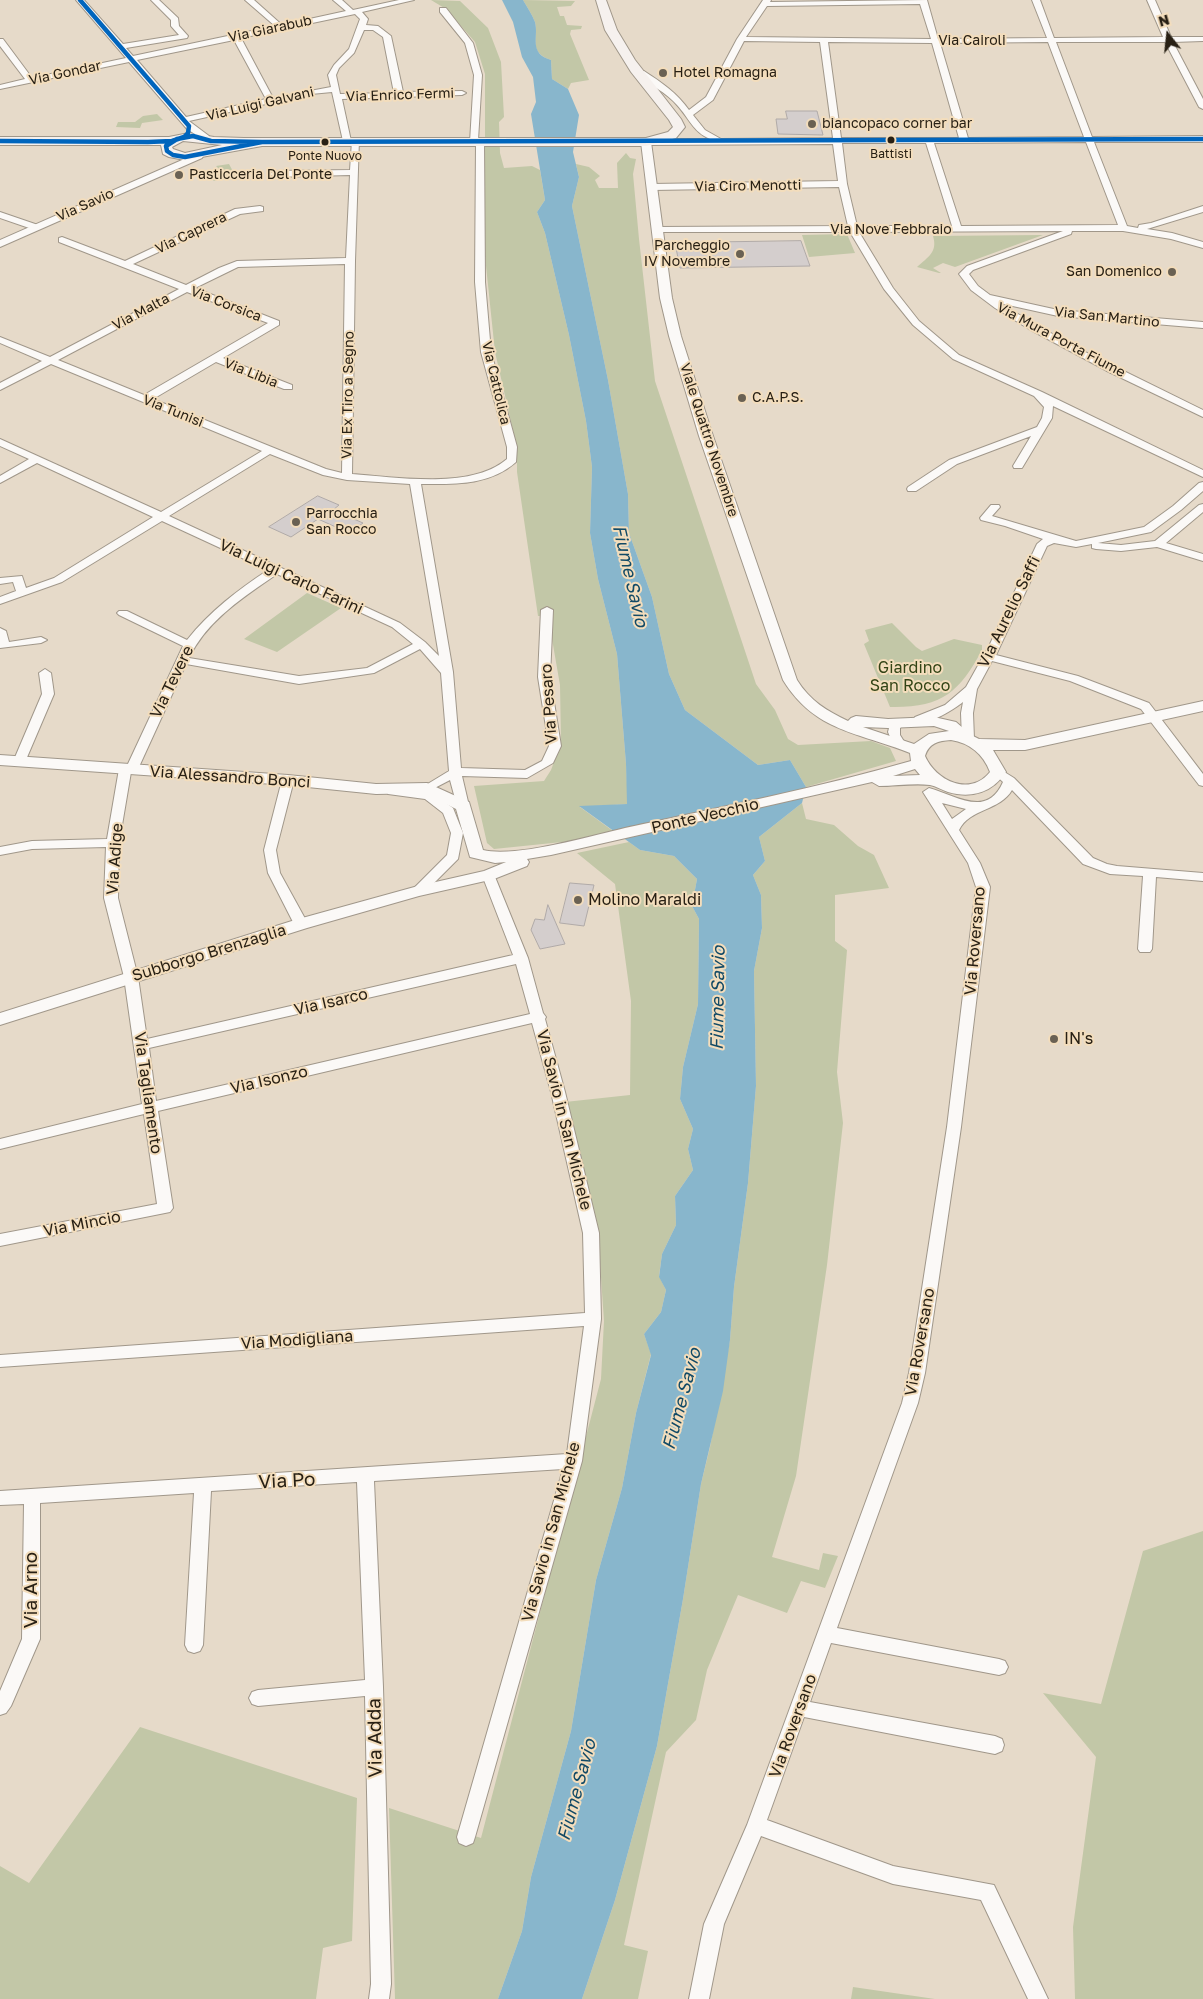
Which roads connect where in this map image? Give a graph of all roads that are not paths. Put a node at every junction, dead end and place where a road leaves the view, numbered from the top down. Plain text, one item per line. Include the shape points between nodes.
1 (80, 0) edge
2 (155, 0) edge
3 (248, 0) edge
4 (336, 0) edge
5 (410, 0) edge
6 (601, 0) edge
7 (1036, 0) edge
8 (1151, 0) edge
9 (923, 1) edge
10 (766, 2) edge
11 (443, 10) dead end
12 (354, 12) junction
13 (280, 27) junction
14 (361, 27) junction
15 (236, 36) junction
16 (741, 39) junction
17 (1168, 39) junction
18 (1203, 39) edge
19 (824, 40) junction
20 (0, 41) edge
21 (936, 41) junction
22 (1052, 41) junction
23 (120, 47) junction
24 (130, 59) junction
25 (631, 62) junction
26 (642, 73) junction
27 (30, 80) junction
28 (0, 87) edge
29 (714, 91) junction
30 (337, 93) junction
31 (462, 93) dead end
32 (399, 94) junction
33 (677, 99) junction
34 (271, 101) junction
35 (1203, 107) edge
36 (688, 114) junction
37 (179, 139) junction
38 (964, 139) junction
39 (1088, 139) junction
40 (1203, 139) edge
41 (929, 140) junction
42 (0, 141) edge
43 (351, 141) junction
44 (838, 141) junction
45 (646, 142) junction
46 (725, 142) junction
47 (209, 143) junction
48 (478, 144) junction
49 (198, 156) junction
50 (170, 167) junction
51 (354, 172) junction
52 (274, 174) dead end
53 (843, 184) junction
54 (652, 187) junction
55 (1203, 208) edge
56 (260, 209) dead end
57 (0, 215) edge
58 (35, 227) junction
59 (1123, 228) junction
60 (957, 229) junction
61 (658, 230) junction
62 (853, 230) junction
63 (62, 240) dead end
64 (0, 244) edge
65 (1203, 245) edge
66 (350, 261) junction
67 (125, 265) junction
68 (186, 288) junction
69 (983, 296) junction
70 (1203, 325) edge
71 (0, 340) edge
72 (214, 358) junction
73 (50, 361) junction
74 (0, 387) edge
75 (288, 388) dead end
76 (1038, 394) junction
77 (145, 400) junction
78 (1203, 414) edge
79 (1041, 429) junction
80 (0, 442) edge
81 (270, 450) junction
82 (38, 460) junction
83 (1018, 466) dead end
84 (1203, 474) edge
85 (347, 477) junction
86 (0, 480) edge
87 (415, 481) junction
88 (1203, 486) edge
89 (912, 489) dead end
90 (994, 507) dead end
91 (1203, 507) edge
92 (160, 516) junction
93 (1053, 538) junction
94 (1076, 544) junction
95 (1158, 544) junction
96 (1203, 558) edge
97 (276, 570) junction
98 (0, 581) edge
99 (22, 594) junction
100 (0, 601) edge
101 (547, 610) dead end
102 (123, 613) dead end
103 (0, 631) edge
104 (41, 640) dead end
105 (421, 644) junction
106 (189, 645) junction
107 (990, 657) junction
108 (182, 660) junction
109 (447, 672) junction
110 (45, 673) dead end
111 (971, 689) junction
112 (1203, 706) edge
113 (826, 716) junction
114 (1153, 717) junction
115 (920, 720) junction
116 (899, 723) junction
117 (970, 740) junction
118 (899, 743) junction
119 (1024, 745) junction
120 (919, 757) junction
121 (0, 760) edge
122 (19, 762) junction
123 (129, 769) junction
124 (456, 772) junction
125 (1001, 773) junction
126 (288, 780) junction
127 (858, 781) junction
128 (1203, 782) edge
129 (934, 785) junction
130 (427, 788) junction
131 (376, 789) junction
132 (463, 806) junction
133 (983, 806) junction
134 (952, 830) junction
135 (113, 843) junction
136 (551, 850) junction
137 (0, 851) edge
138 (1150, 872) junction
139 (488, 875) junction
140 (1203, 877) edge
141 (418, 891) junction
142 (301, 924) junction
143 (1145, 948) dead end
144 (521, 958) junction
145 (131, 977) junction
146 (538, 1017) junction
147 (0, 1018) edge
148 (142, 1045) junction
149 (151, 1107) junction
150 (0, 1144) edge
151 (165, 1208) joint
152 (0, 1240) edge
153 (593, 1319) junction
154 (0, 1361) edge
155 (574, 1461) junction
156 (365, 1476) junction
157 (202, 1486) junction
158 (32, 1496) junction
159 (0, 1498) edge
160 (826, 1634) junction
161 (194, 1645) dead end
162 (999, 1667) dead end
163 (374, 1688) junction
164 (258, 1698) dead end
165 (0, 1707) edge
166 (800, 1708) junction
167 (995, 1745) dead end
168 (756, 1825) junction
169 (466, 1837) dead end
170 (379, 1999) edge
171 (699, 1999) edge
172 (1038, 1999) edge

1 - 23 street
2 - 23 street via 175,20 175,26 184,36
3 - 13 street
4 - 12 street
5 - 12 street, Via Giarabub
6 - 25 main road via 611,30
7 - 22 street
8 - 17 street
9 - 10 street
9 - 21 street
10 - 16 street
11 - 48 street via 469,43 478,75
12 - 13 street, Via Giarabub
12 - 14 street via 364,19
13 - 15 street, Via Giarabub
14 - 30 street via 348,56 334,68 332,75
14 - 32 street via 376,28 387,36
15 - 24 street, Via Giarabub
15 - 34 street
16 - 19 street, Via Cairoli
16 - 29 street
17 - 18 street, Via Cairoli
17 - 22 street, Via Cairoli
17 - 35 street
19 - 21 street, Via Cairoli
19 - 44 street
20 - 27 street
21 - 22 street, Via Cairoli
21 - 38 street
22 - 39 street
23 - 24 street
24 - 27 street, Via Gondar
24 - 37 street
25 - 26 main road
25 - 45 main road via 666,124 665,131
26 - 33 street
26 - 45 main road via 679,127 672,135
27 - 28 street, Via Gondar
29 - 33 street via 691,99
29 - 36 street via 709,101
30 - 32 street, Via Enrico Fermi
30 - 34 street, Via Luigi Galvani via 311,92
30 - 43 street
31 - 32 street, Via Enrico Fermi
33 - 36 street
34 - 37 street, Via Luigi Galvani
36 - 46 street via 701,132
37 - 42 main road via 148,142
37 - 47 main road
37 - 49 main road
37 - 50 street
38 - 39 street
38 - 41 street
39 - 40 street
39 - 59 street
41 - 44 street
41 - 60 street
43 - 47 main road
43 - 48 main road
43 - 51 street, Via Ex Tiro a Segno
44 - 46 street
44 - 53 street
45 - 46 street
45 - 48 main road
45 - 54 street, Viale Quattro Novembre
47 - 49 main road
48 - 87 street, Via Cattolica via 480,282 486,352 512,448 512,460 505,469 488,476
49 - 50 street, Via Savio
50 - 58 street, Via Savio
51 - 52 street
51 - 66 street, Via Ex Tiro a Segno
53 - 54 street, Via Ciro Menotti
53 - 62 street
54 - 61 street, Viale Quattro Novembre
55 - 59 street, Via Mura Porta Fiume via 1152,226
56 - 67 street, Via Caprera via 224,216
57 - 58 street
58 - 64 street, Via Savio
59 - 60 street, Via Nove Febbraio
59 - 65 street
59 - 69 street, Via Mura Porta Fiume via 1066,232 970,268 964,274 965,280
60 - 62 street, Via Nove Febbraio
61 - 62 street, Via Nove Febbraio
61 - 113 street, Viale Quattro Novembre via 666,298 675,336 790,680 806,702
62 - 76 street via 889,289 916,323 956,357
63 - 67 street, Via Corsica
66 - 68 street, Via Malta via 237,264
66 - 85 street, Via Ex Tiro a Segno
67 - 68 street, Via Corsica
68 - 72 street, Via Corsica via 276,323
68 - 73 street, Via Malta
69 - 70 street, Via San Martino via 1058,313
69 - 78 street, Via Mura Porta Fiume via 1082,354
71 - 73 street, Via Tunisi
72 - 75 street, Via Libia
72 - 77 street, Via Corsica
73 - 74 street, Via Malta
73 - 77 street, Via Tunisi
76 - 79 street via 1049,407
76 - 84 street
77 - 81 street, Via Tunisi
79 - 83 street
79 - 89 street via 953,462
80 - 82 street, Via Luigi Carlo Farini
81 - 85 street, Via Tunisi via 323,472
81 - 92 street
82 - 86 street
82 - 92 street, Via Luigi Carlo Farini
85 - 87 street, Via Ex Tiro a Segno
87 - 109 street
88 - 94 street, Via Aurelio Saffi via 1146,530
90 - 93 street via 985,518
91 - 95 street
92 - 97 street, Via Luigi Carlo Farini
92 - 99 street via 58,580
93 - 94 street, Via Aurelio Saffi
93 - 107 street, Via Aurelio Saffi via 1042,544
94 - 95 street via 1121,548
95 - 96 street
97 - 105 street, Via Luigi Carlo Farini via 396,625
97 - 106 street, Via Tevere via 236,596 202,627
98 - 99 street via 18,578
99 - 100 street
101 - 124 street, Via Pesaro via 544,677 555,746 547,763 527,774
102 - 106 street
103 - 104 street via 4,646
105 - 108 street via 370,671 300,680
105 - 109 street, Via Luigi Carlo Farini
106 - 108 street, Via Tevere
107 - 111 street, Via Aurelio Saffi
107 - 114 street via 1074,678 1145,706
108 - 123 street, Via Tevere
109 - 124 street
110 - 122 street via 48,694
111 - 115 street via 949,708
111 - 117 street, Via Aurelio Saffi via 966,713
112 - 114 street
113 - 116 street, Viale Quattro Novembre
113 - 118 street, Viale Quattro Novembre
114 - 119 street
114 - 128 street
115 - 116 street, Viale Quattro Novembre
115 - 117 street, Viale Quattro Novembre via 946,723
116 - 118 street via 894,727 894,737
117 - 119 street via 999,746
117 - 120 street via 951,735 934,737 921,745
117 - 125 street via 991,756
118 - 120 street, Viale Quattro Novembre
119 - 125 street via 1011,752
120 - 127 street, Ponte Vecchio
120 - 129 street
121 - 122 street, Via Alessandro Bonci
122 - 123 street, Via Alessandro Bonci
123 - 126 street, Via Alessandro Bonci
123 - 135 street, Via Adige
124 - 130 street, Via Alessandro Bonci
124 - 132 street
125 - 129 street via 990,783 970,789
125 - 133 street via 1005,795
125 - 138 street via 1088,861 1113,872
126 - 131 street, Via Alessandro Bonci
126 - 142 street via 270,850 274,874
127 - 129 street, Ponte Vecchio
127 - 136 street, Ponte Vecchio
129 - 133 street via 949,802
129 - 134 street, Via Roversano
130 - 131 street, Via Alessandro Bonci
130 - 132 street
131 - 141 street via 428,796 450,811 457,833 454,856
132 - 136 street via 476,853 495,858
133 - 134 street via 959,818
134 - 160 street, Via Roversano via 974,863 983,887 954,1127 917,1373 910,1403
135 - 137 street via 32,845
135 - 145 street, Via Adige via 111,898
136 - 139 street
138 - 140 street
138 - 143 street
139 - 141 street
139 - 144 street, Via Savio in San Michele
141 - 142 street, Subborgo Brenzaglia
142 - 145 street, Subborgo Brenzaglia
144 - 146 street, Via Savio in San Michele
144 - 148 street, Via Isarco
145 - 147 street, Subborgo Brenzaglia
145 - 148 street, Via Tagliamento
146 - 149 street, Via Isonzo
146 - 153 street, Via Savio in San Michele via 591,1233
148 - 149 street, Via Tagliamento
149 - 150 street, Via Isonzo
149 - 151 street, Via Tagliamento
151 - 152 street, Via Mincio
153 - 154 street, Via Modigliana
153 - 155 street, Via Savio in San Michele
155 - 156 street, Via Po
155 - 169 street, Via Savio in San Michele
156 - 157 street, Via Po
156 - 163 street, Via Adda
157 - 158 street, Via Po
157 - 161 street
158 - 159 street, Via Po
158 - 165 street, Via Arno via 31,1639
160 - 162 street
160 - 166 street, Via Roversano
163 - 164 street
163 - 170 street, Via Adda
166 - 167 street
166 - 168 street, Via Roversano
168 - 171 street, Via Roversano via 714,1924
168 - 172 street via 893,1875 987,1892

